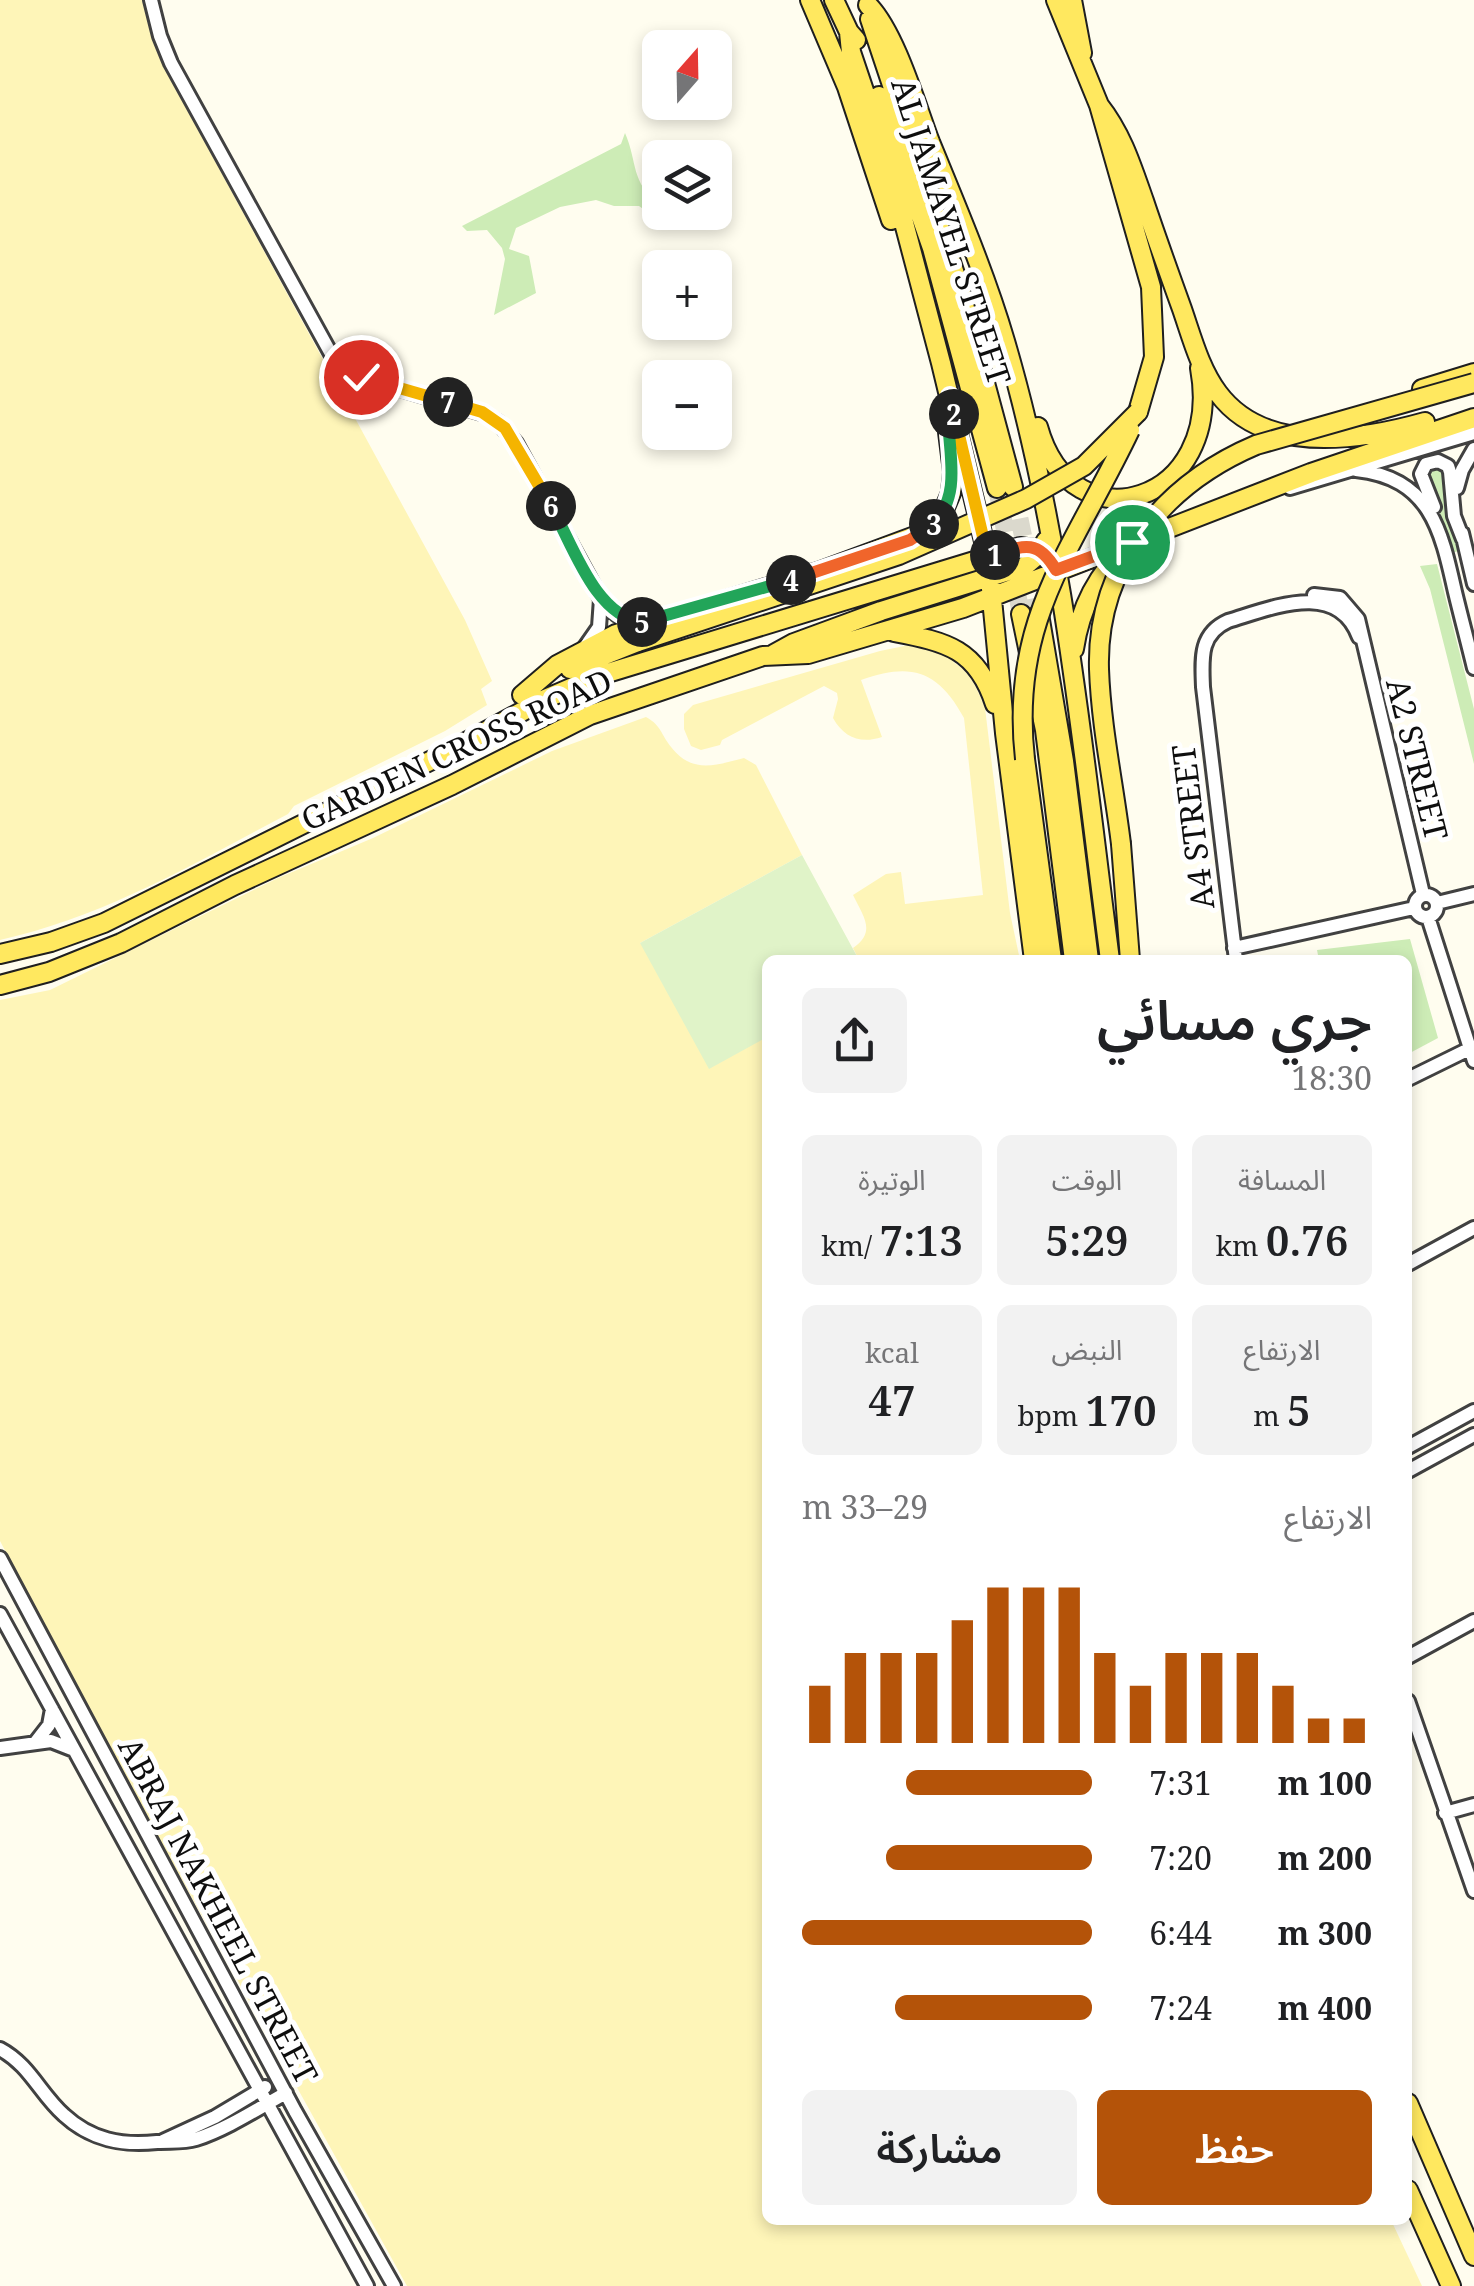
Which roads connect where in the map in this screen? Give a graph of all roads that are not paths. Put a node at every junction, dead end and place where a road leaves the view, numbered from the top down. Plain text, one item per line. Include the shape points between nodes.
1 (151, 0) edge
2 (810, 0) edge
3 (834, 0) edge
4 (1056, 0) edge
5 (1072, 0) edge
6 (868, 2) edge
7 (848, 32) junction
8 (1082, 65) junction
9 (1098, 106) junction
10 (916, 275) junction
11 (1197, 353) junction
12 (1474, 373) edge
13 (1474, 384) edge
14 (1016, 386) junction
15 (950, 396) junction
16 (1138, 412) junction
17 (1474, 417) edge
18 (1282, 431) junction
19 (1474, 433) edge
20 (1474, 448) edge
21 (1356, 470) junction
22 (1263, 491) junction
23 (1048, 528) junction
24 (1442, 536) junction
25 (1463, 539) junction
26 (1132, 542) junction
27 (1042, 550) junction
28 (989, 567) junction
29 (1056, 570) junction
30 (1474, 584) edge
31 (994, 596) junction
32 (601, 599) junction
33 (650, 622) junction
34 (889, 631) junction
35 (1360, 637) joint
36 (582, 650) junction
37 (774, 654) junction
38 (1074, 664) junction
39 (1474, 668) edge
40 (522, 695) junction
41 (1005, 733) junction
42 (446, 753) junction
43 (1423, 894) junction
44 (1474, 894) edge
45 (1437, 903) junction
46 (1414, 908) junction
47 (1428, 917) junction
48 (0, 954) edge
49 (1235, 954) edge
50 (1033, 955) edge
51 (1051, 955) edge
52 (1073, 955) edge
53 (1088, 955) edge
54 (1109, 955) edge
55 (1130, 955) edge
56 (0, 985) edge
57 (1472, 1054) edge
58 (1412, 1078) edge
59 (1474, 1228) edge
60 (1412, 1262) edge
61 (1474, 1411) edge
62 (1474, 1435) edge
63 (1412, 1446) edge
64 (1412, 1469) edge
65 (0, 1558) edge
66 (0, 1614) edge
67 (1474, 1621) edge
68 (1412, 1656) edge
69 (52, 1710) junction
70 (1412, 1713) edge
71 (34, 1743) junction
72 (0, 1748) edge
73 (74, 1750) junction
74 (1474, 1804) edge
75 (1445, 1812) junction
76 (1474, 1891) edge
77 (0, 2049) edge
78 (278, 2078) junction
79 (261, 2090) junction
80 (286, 2094) junction
81 (268, 2104) junction
82 (1412, 2113) edge
83 (161, 2142) junction
84 (1412, 2199) edge
85 (1474, 2256) edge
86 (368, 2286) edge
87 (394, 2286) edge
88 (1451, 2286) edge

1 - 32 street via 171,63 330,355 354,375 482,412 505,428
2 - 10 main road
3 - 7 main road, AL JAMAYEL STREET
4 - 8 main road
5 - 8 main road
6 - 7 main road, AL JAMAYEL STREET via 959,286 1005,488 921,212 866,63
6 - 14 main road via 982,272
7 - 10 main road
8 - 9 main road
9 - 11 main road via 1126,151
9 - 16 main road via 1146,263 1156,335
10 - 15 main road
11 - 14 main road via 1204,407 1190,455 1155,490 1130,497 1104,497 1064,477
11 - 18 main road via 1232,408
12 - 18 main road
13 - 55 main road, bridge via 1256,445 1187,484 1146,524 1116,577 1101,636
14 - 23 main road
15 - 28 main road
15 - 33 main road via 946,427 953,483 930,528 818,572
16 - 40 main road, bridge via 1084,466 1026,498 899,555 578,665
16 - 51 main road, bridge via 1044,600 1023,678 1025,759
17 - 18 main road via 1346,438
17 - 22 main road, GARDEN CROSS ROAD
19 - 21 street
20 - 25 street via 1458,483
21 - 22 street
21 - 24 street via 1414,491
22 - 26 main road, GARDEN CROSS ROAD
23 - 27 main road
23 - 29 main road
24 - 25 street via 1421,480 1422,468 1432,461 1444,462 1450,472
24 - 39 street
25 - 30 street
26 - 29 main road, GARDEN CROSS ROAD
26 - 38 main road via 1092,590 1080,618
27 - 28 main road via 1024,566
27 - 29 main road
28 - 31 main road
28 - 37 main road
28 - 42 main road, GARDEN CROSS ROAD via 601,675
29 - 31 main road, GARDEN CROSS ROAD
29 - 38 main road
31 - 34 main road, GARDEN CROSS ROAD
31 - 41 main road
32 - 33 street via 628,620
32 - 36 street via 599,627
33 - 36 main road
34 - 37 main road, GARDEN CROSS ROAD via 808,654
34 - 41 main road via 940,641 972,660
35 - 43 street, A2 STREET
35 - 49 street, A4 STREET via 1354,611 1322,594 1235,612 1206,624 1196,642
36 - 40 main road
37 - 56 main road, GARDEN CROSS ROAD via 571,722 121,943
38 - 54 main road
40 - 42 main road
41 - 50 main road
42 - 48 main road, GARDEN CROSS ROAD via 104,923
43 - 45 street
43 - 46 street
44 - 45 street
45 - 47 street
46 - 47 street
46 - 49 street
47 - 57 street
52 - 53 main road via 1029,612 1064,760
57 - 58 street
59 - 60 street
61 - 63 street
62 - 64 street
65 - 78 street, ABRAJ NAKHEEL STREET
66 - 69 street, ABRAJ NAKHEEL STREET
67 - 68 street
69 - 71 street
69 - 73 street, ABRAJ NAKHEEL STREET
70 - 75 street
71 - 72 street
71 - 73 street
73 - 79 street, ABRAJ NAKHEEL STREET
74 - 75 street
75 - 76 street
77 - 83 street via 27,2068 57,2109 85,2131 118,2143
78 - 79 street
78 - 80 street, ABRAJ NAKHEEL STREET
79 - 81 street, ABRAJ NAKHEEL STREET
79 - 83 street
80 - 81 street
80 - 87 street, ABRAJ NAKHEEL STREET
81 - 83 street via 198,2139
81 - 86 street, ABRAJ NAKHEEL STREET
82 - 85 main road
84 - 88 main road

